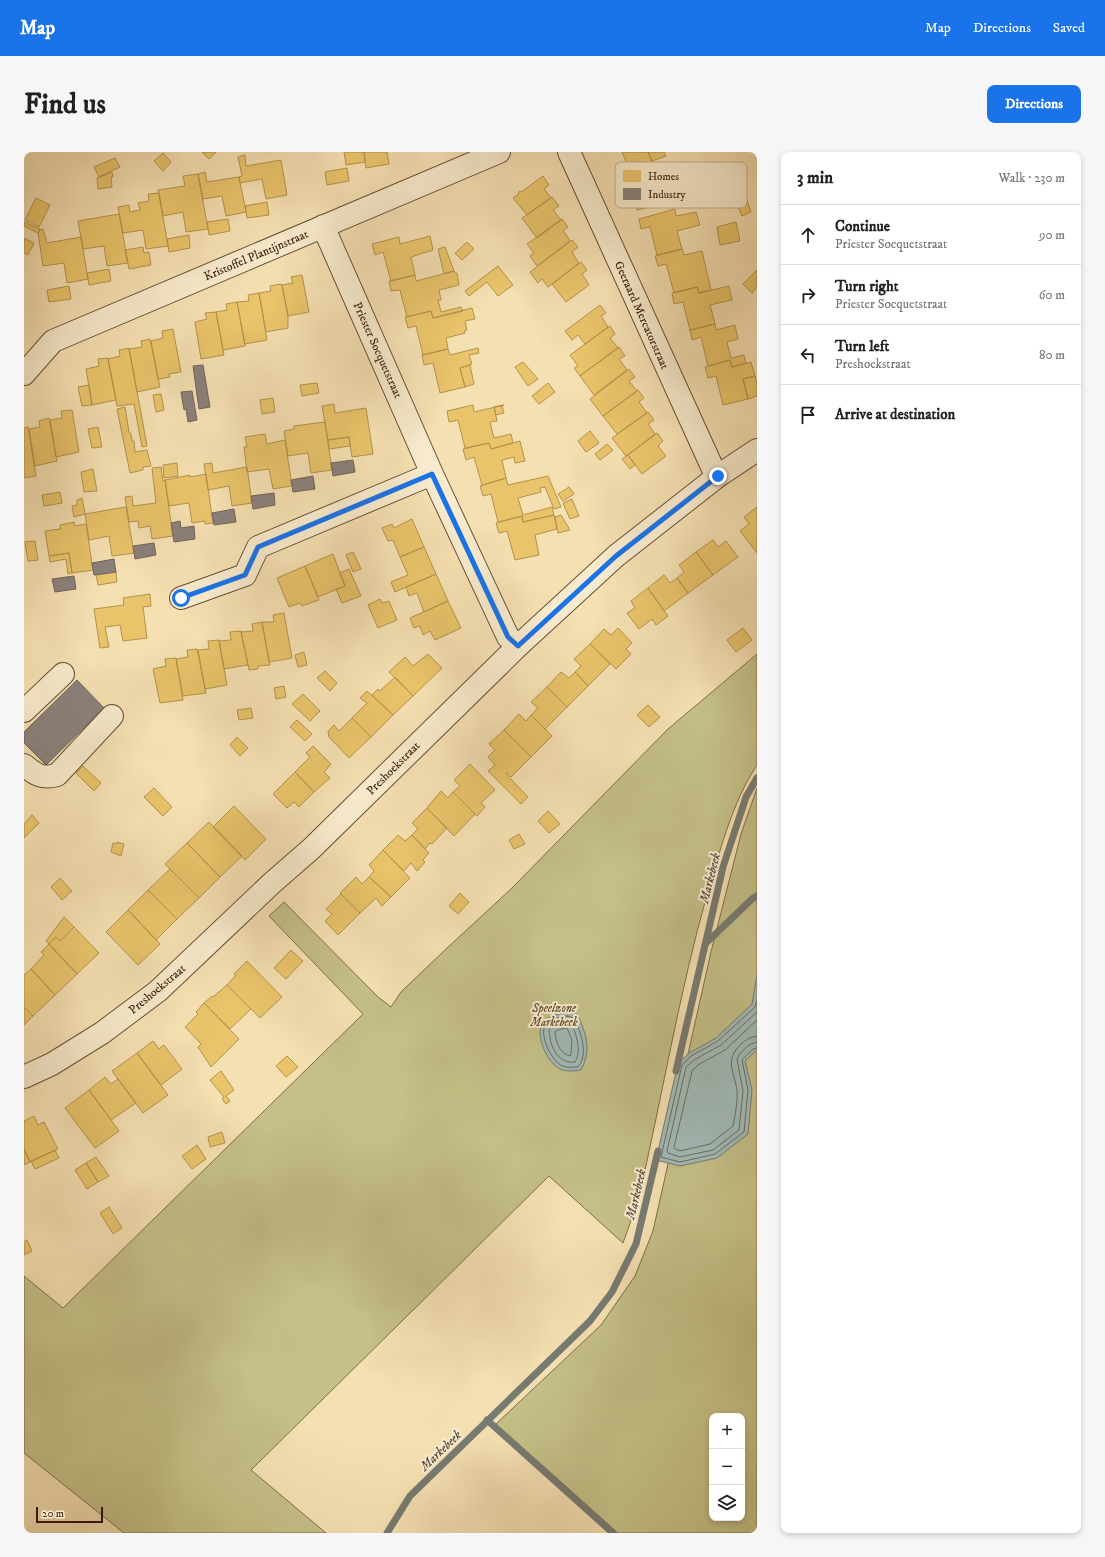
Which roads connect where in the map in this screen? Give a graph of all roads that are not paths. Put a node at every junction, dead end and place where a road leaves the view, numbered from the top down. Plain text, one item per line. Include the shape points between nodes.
1 (499, 152) edge
2 (569, 152) edge
3 (323, 226) junction
4 (24, 374) edge
5 (757, 450) edge
6 (432, 474) junction
7 (718, 476) junction
8 (181, 598) dead end
9 (518, 646) junction
10 (63, 674) dead end
11 (24, 711) edge
12 (112, 716) dead end
13 (24, 765) edge
14 (24, 1077) edge

1 - 3 street, Kristoffel Plantijnstraat
2 - 7 street, Geeraard Mercatorstraat
3 - 4 street, Kristoffel Plantijnstraat via 53,342
3 - 6 street, Priester Socquetstraat
5 - 7 street, Preshoekstraat
6 - 8 street via 258,547 245,575
6 - 9 street, Priester Socquetstraat via 508,637
7 - 9 street, Preshoekstraat via 616,556
9 - 14 street, Preshoekstraat via 311,849 158,991 102,1033 52,1064
10 - 11 street
12 - 13 street via 57,775 47,778 40,776

